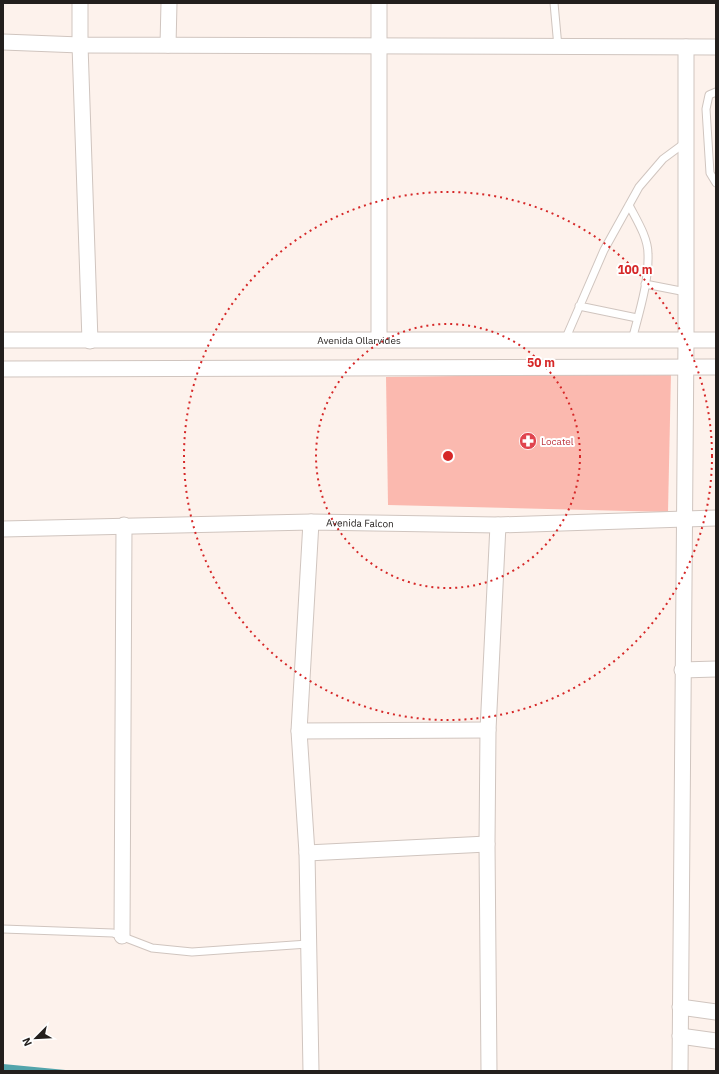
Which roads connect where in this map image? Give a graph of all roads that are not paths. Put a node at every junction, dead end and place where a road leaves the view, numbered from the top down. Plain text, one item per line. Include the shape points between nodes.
1 (80, 3) edge
2 (169, 3) edge
3 (380, 3) edge
4 (554, 3) edge
5 (3, 42) edge
6 (80, 45) junction
7 (168, 45) junction
8 (379, 46) junction
9 (558, 47) junction
10 (686, 47) junction
11 (716, 47) edge
12 (716, 92) edge
13 (686, 142) junction
14 (716, 183) edge
15 (629, 205) junction
16 (645, 284) junction
17 (686, 292) junction
18 (579, 306) junction
19 (637, 318) junction
20 (3, 340) edge
21 (379, 340) junction
22 (565, 340) junction
23 (632, 340) junction
24 (686, 340) junction
25 (716, 340) edge
26 (90, 341) junction
27 (686, 367) junction
28 (716, 367) edge
29 (3, 369) edge
30 (684, 518) junction
31 (716, 518) edge
32 (311, 522) junction
33 (124, 525) junction
34 (498, 525) junction
35 (3, 529) edge
36 (716, 669) edge
37 (682, 670) junction
38 (488, 730) junction
39 (300, 731) junction
40 (487, 844) junction
41 (307, 853) junction
42 (3, 929) edge
43 (122, 936) junction
44 (308, 944) junction
45 (680, 1008) junction
46 (716, 1012) edge
47 (680, 1036) junction
48 (716, 1041) edge
49 (311, 1071) edge
50 (490, 1071) edge
51 (680, 1071) edge

1 - 6 street
2 - 7 street
3 - 8 street
4 - 9 lane
5 - 6 street
6 - 7 street
6 - 26 street
7 - 8 street
8 - 9 street
8 - 21 street
9 - 10 street
10 - 11 street
10 - 13 street
12 - 14 lane via 710,95 706,109 710,173
13 - 15 lane via 663,159 639,187
13 - 17 street
15 - 16 lane via 643,232 648,253
15 - 18 lane via 604,250
16 - 17 lane
16 - 19 lane
17 - 24 street
18 - 19 lane
18 - 22 lane
19 - 23 lane
20 - 26 street, Avenida Ollarvides
21 - 22 street, Avenida Ollarvides
21 - 26 street, Avenida Ollarvides
22 - 23 street, Avenida Ollarvides
23 - 24 street, Avenida Ollarvides
24 - 25 street, Avenida Ollarvides
24 - 27 street
27 - 28 street
27 - 29 street
27 - 30 street
30 - 31 street, Avenida Falcon
30 - 34 street, Avenida Falcon
30 - 37 street
32 - 33 street, Avenida Falcon
32 - 34 street, Avenida Falcon
32 - 39 street
33 - 35 street, Avenida Falcon
33 - 43 street
34 - 38 street
36 - 37 street
37 - 45 street
38 - 39 street
38 - 40 street
39 - 41 street
40 - 41 street
40 - 50 street
41 - 44 street
42 - 43 lane via 113,933
43 - 44 lane via 152,948 192,952
44 - 49 street
45 - 46 street
45 - 47 street
47 - 48 street
47 - 51 street

